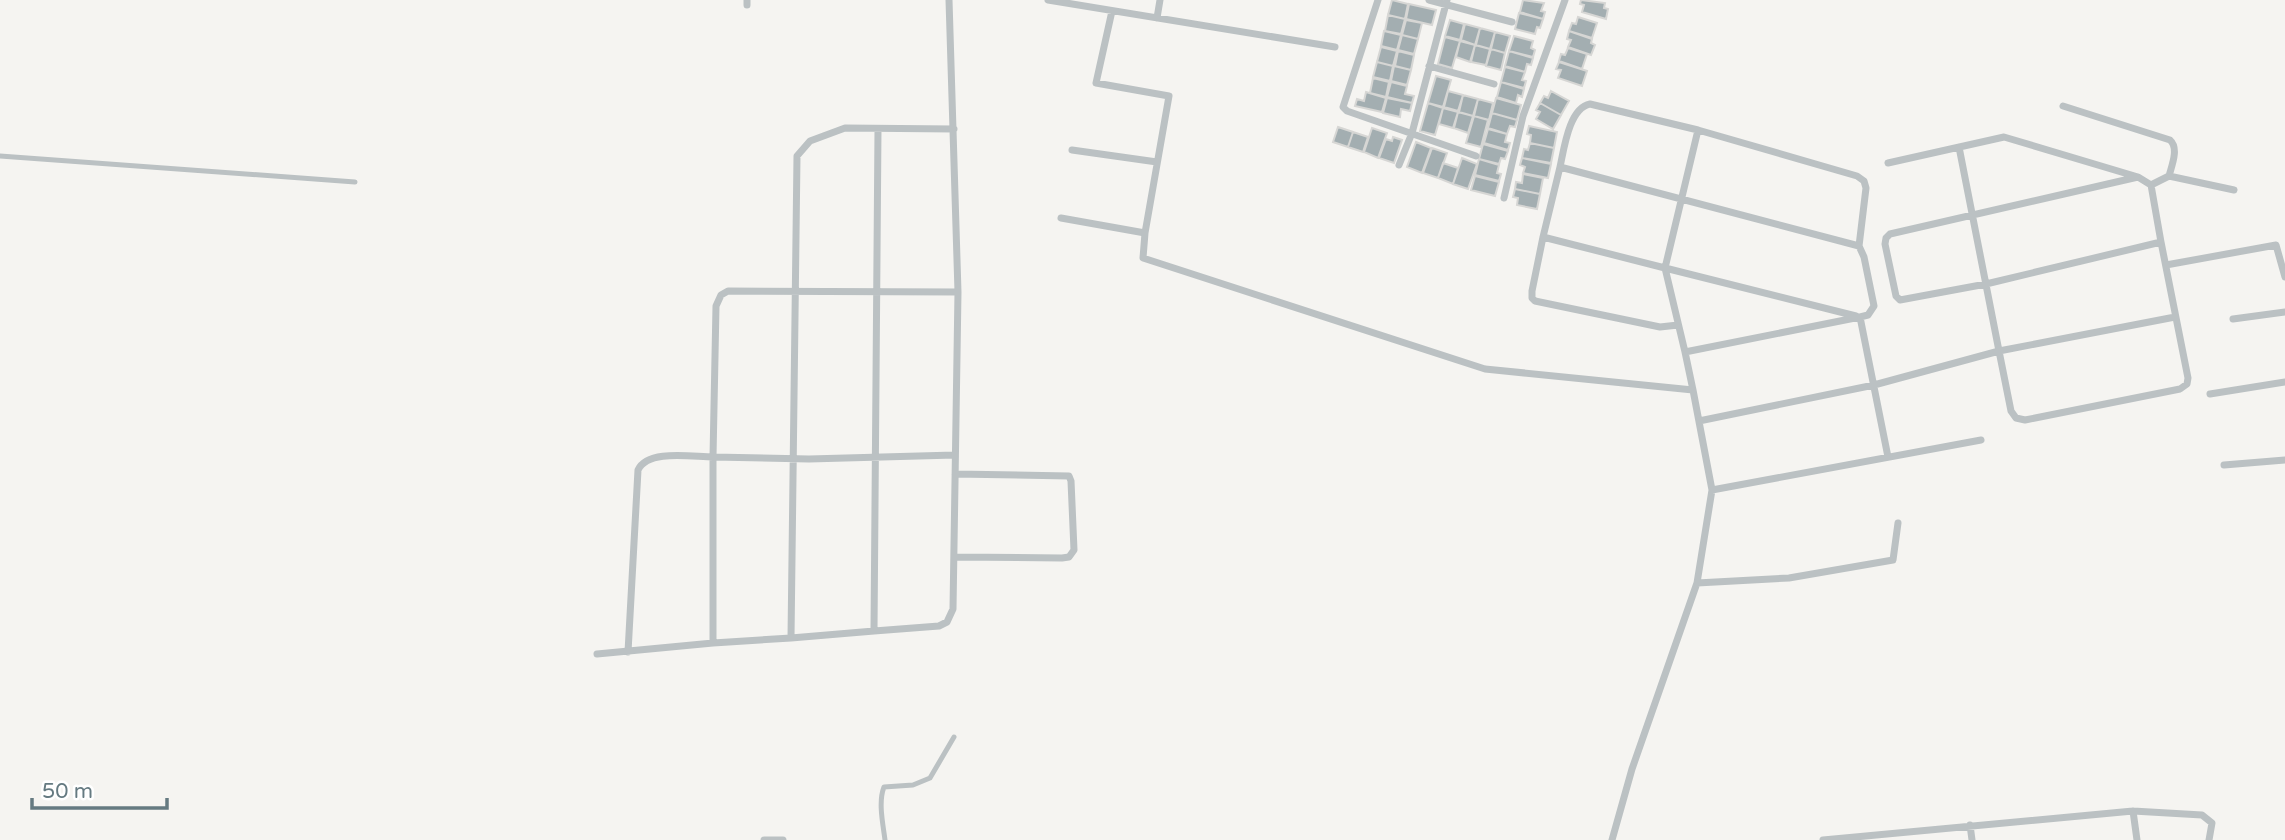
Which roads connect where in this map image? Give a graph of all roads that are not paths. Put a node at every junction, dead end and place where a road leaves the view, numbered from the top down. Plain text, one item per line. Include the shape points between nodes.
1 (949, 0) edge
2 (1048, 0) edge
3 (1160, 0) edge
4 (1378, 0) edge
5 (1429, 0) edge
6 (1565, 0) edge
7 (1446, 2) edge
8 (1112, 11) junction
9 (1157, 18) junction
10 (1512, 22) dead end
11 (1335, 47) dead end
12 (1429, 66) junction
13 (1494, 84) dead end
14 (2063, 106) dead end
15 (878, 129) junction
16 (954, 129) junction
17 (1698, 130) junction
18 (1412, 133) junction
19 (1959, 147) junction
20 (1072, 150) dead end
21 (0, 156) edge
22 (1476, 156) dead end
23 (1157, 162) junction
24 (1888, 163) dead end
25 (1399, 165) dead end
26 (1560, 167) junction
27 (2169, 176) junction
28 (2138, 177) junction
29 (355, 182) dead end
30 (2151, 185) junction
31 (2234, 190) dead end
32 (1504, 198) dead end
33 (1682, 198) junction
34 (1972, 214) junction
35 (1061, 218) dead end
36 (1145, 233) junction
37 (1543, 237) junction
38 (2161, 242) junction
39 (1859, 246) junction
40 (2166, 264) junction
41 (1665, 268) junction
42 (2285, 277) edge
43 (1986, 284) junction
44 (877, 291) junction
45 (796, 292) junction
46 (958, 292) junction
47 (2285, 312) edge
48 (1860, 317) junction
49 (2175, 317) junction
50 (2233, 319) dead end
51 (1678, 325) junction
52 (1999, 351) junction
53 (1685, 352) junction
54 (2285, 382) edge
55 (1874, 385) junction
56 (1693, 390) junction
57 (2210, 394) dead end
58 (1699, 421) junction
59 (1981, 439) dead end
60 (955, 455) junction
61 (713, 457) junction
62 (1888, 457) junction
63 (794, 458) junction
64 (876, 458) junction
65 (2285, 460) edge
66 (2224, 464) dead end
67 (955, 474) junction
68 (1712, 490) junction
69 (1898, 523) dead end
70 (954, 557) junction
71 (1696, 583) junction
72 (874, 631) junction
73 (792, 638) junction
74 (713, 643) junction
75 (628, 652) junction
76 (597, 654) dead end
77 (954, 737) dead end
78 (2133, 811) junction
79 (1970, 825) junction
80 (1908, 836) edge
81 (764, 840) edge
82 (783, 840) edge
83 (885, 840) edge
84 (1612, 840) edge
85 (1823, 840) edge
86 (1972, 840) edge
87 (2137, 840) edge
88 (2209, 840) edge

1 - 16 street
2 - 8 street
3 - 9 street
4 - 18 street via 1343,107
5 - 7 street
6 - 32 street via 1523,116
7 - 10 street
7 - 12 street
8 - 9 street
8 - 23 street via 1096,83 1169,96
9 - 11 street
12 - 13 street
12 - 18 street
14 - 27 street via 2169,139 2175,150
15 - 16 street
15 - 44 street
15 - 45 street via 845,128 827,133 810,141 797,156
16 - 46 street
17 - 26 street via 1583,105 1567,135
17 - 33 street
17 - 39 street via 1864,181
18 - 22 street
18 - 25 street
19 - 24 street
19 - 28 street via 2004,137
19 - 34 street
20 - 23 street
21 - 29 lane
23 - 36 street
26 - 33 street
26 - 37 street
27 - 30 street
27 - 31 street
28 - 30 street
28 - 34 street
30 - 38 street
33 - 39 street
33 - 41 street
34 - 43 street
34 - 43 street via 1886,238 1896,296 1900,300
35 - 36 street
36 - 56 street via 1143,258 1485,369
37 - 41 street
37 - 51 street via 1532,291 1535,301 1660,327
38 - 40 street
38 - 43 street
39 - 48 street via 1874,306
40 - 42 street via 2276,245
40 - 49 street
41 - 48 street
41 - 51 street
43 - 52 street
44 - 45 street
44 - 46 street
44 - 64 street
45 - 61 street via 728,291 721,295 716,306
45 - 63 street
46 - 60 street
47 - 50 street
48 - 53 street
48 - 55 street
49 - 52 street
49 - 52 street via 2188,379 2180,389 2025,420 2011,411
51 - 53 street
52 - 55 street
53 - 56 street
54 - 57 street
55 - 58 street
55 - 62 street
56 - 58 street
58 - 68 street
59 - 62 street
60 - 64 street
60 - 67 street
61 - 63 street
61 - 74 street
61 - 75 street via 654,457 638,470
62 - 68 street
63 - 64 street
63 - 73 street
64 - 72 street
65 - 66 street
67 - 70 street
67 - 70 street via 1069,476 1074,550 1062,558
68 - 71 street
69 - 71 street via 1894,560 1789,578
70 - 72 street via 953,609 947,622
71 - 84 street
72 - 73 street
73 - 74 street
74 - 75 street
75 - 76 street
77 - 83 lane via 930,779 914,785 884,786
78 - 79 street
78 - 87 street
78 - 88 street via 2202,815 2211,823
79 - 80 street
79 - 86 street
80 - 85 street
81 - 82 street

